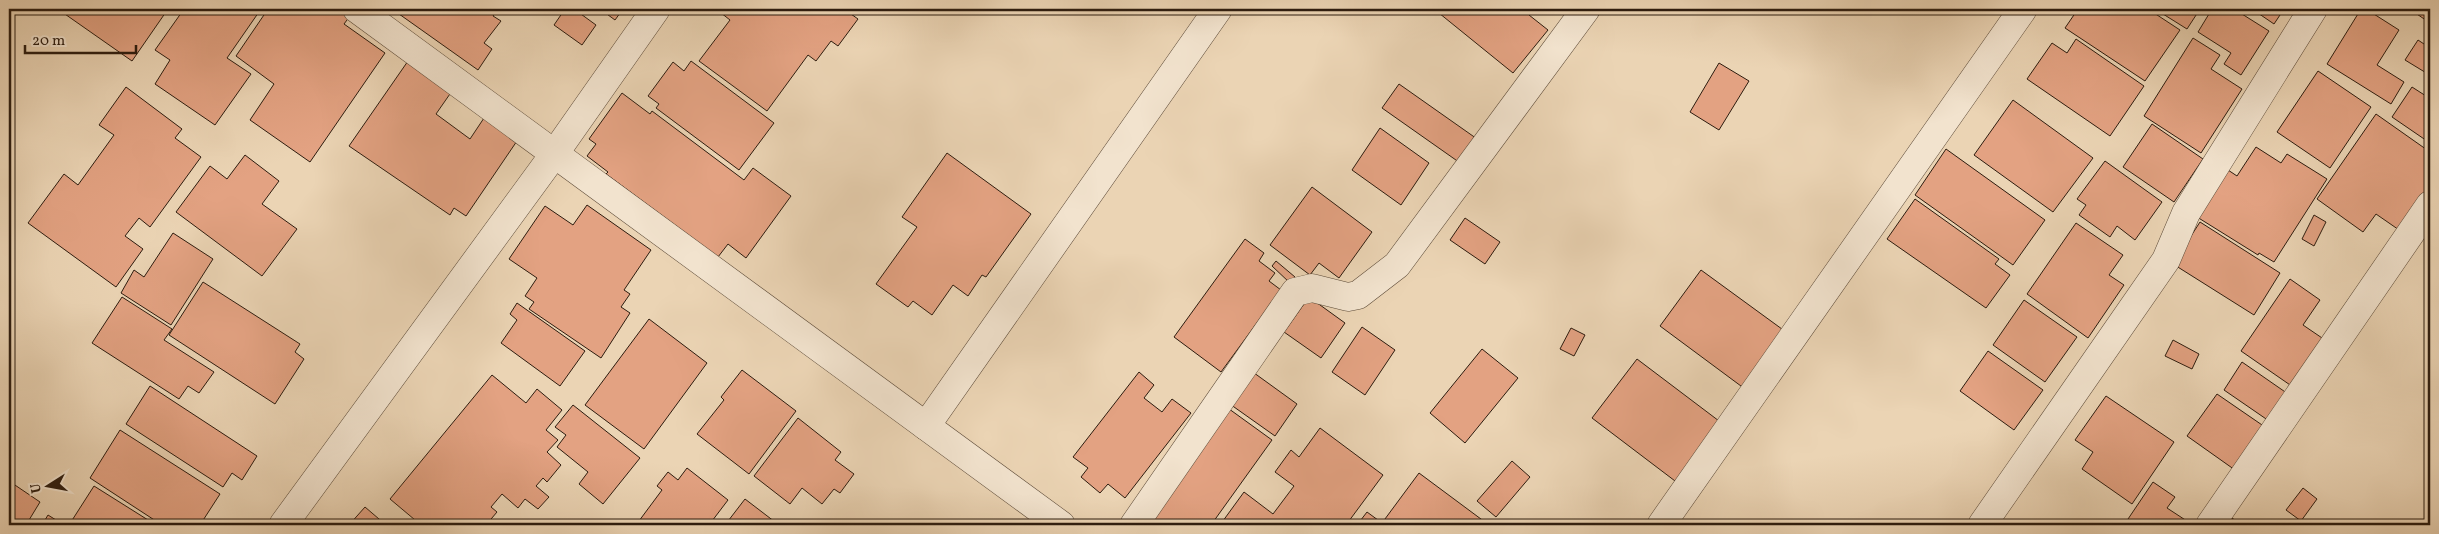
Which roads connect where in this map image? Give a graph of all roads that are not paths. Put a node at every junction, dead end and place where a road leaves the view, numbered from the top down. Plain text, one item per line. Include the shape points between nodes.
1 (356, 9) edge
2 (656, 9) edge
3 (1218, 9) edge
4 (1586, 9) edge
5 (2023, 9) edge
6 (2313, 9) edge
7 (555, 153) junction
8 (2430, 205) edge
9 (926, 426) junction
10 (283, 525) edge
11 (1061, 525) edge
12 (1134, 525) edge
13 (1661, 525) edge
14 (1982, 525) edge
15 (2210, 525) edge

1 - 7 street
2 - 7 street
3 - 9 street
4 - 12 street via 1397,265 1358,295 1348,297 1312,288 1295,292
5 - 13 street
6 - 14 street via 2186,213 2166,260
7 - 9 street
7 - 10 street
8 - 15 street
9 - 11 street

